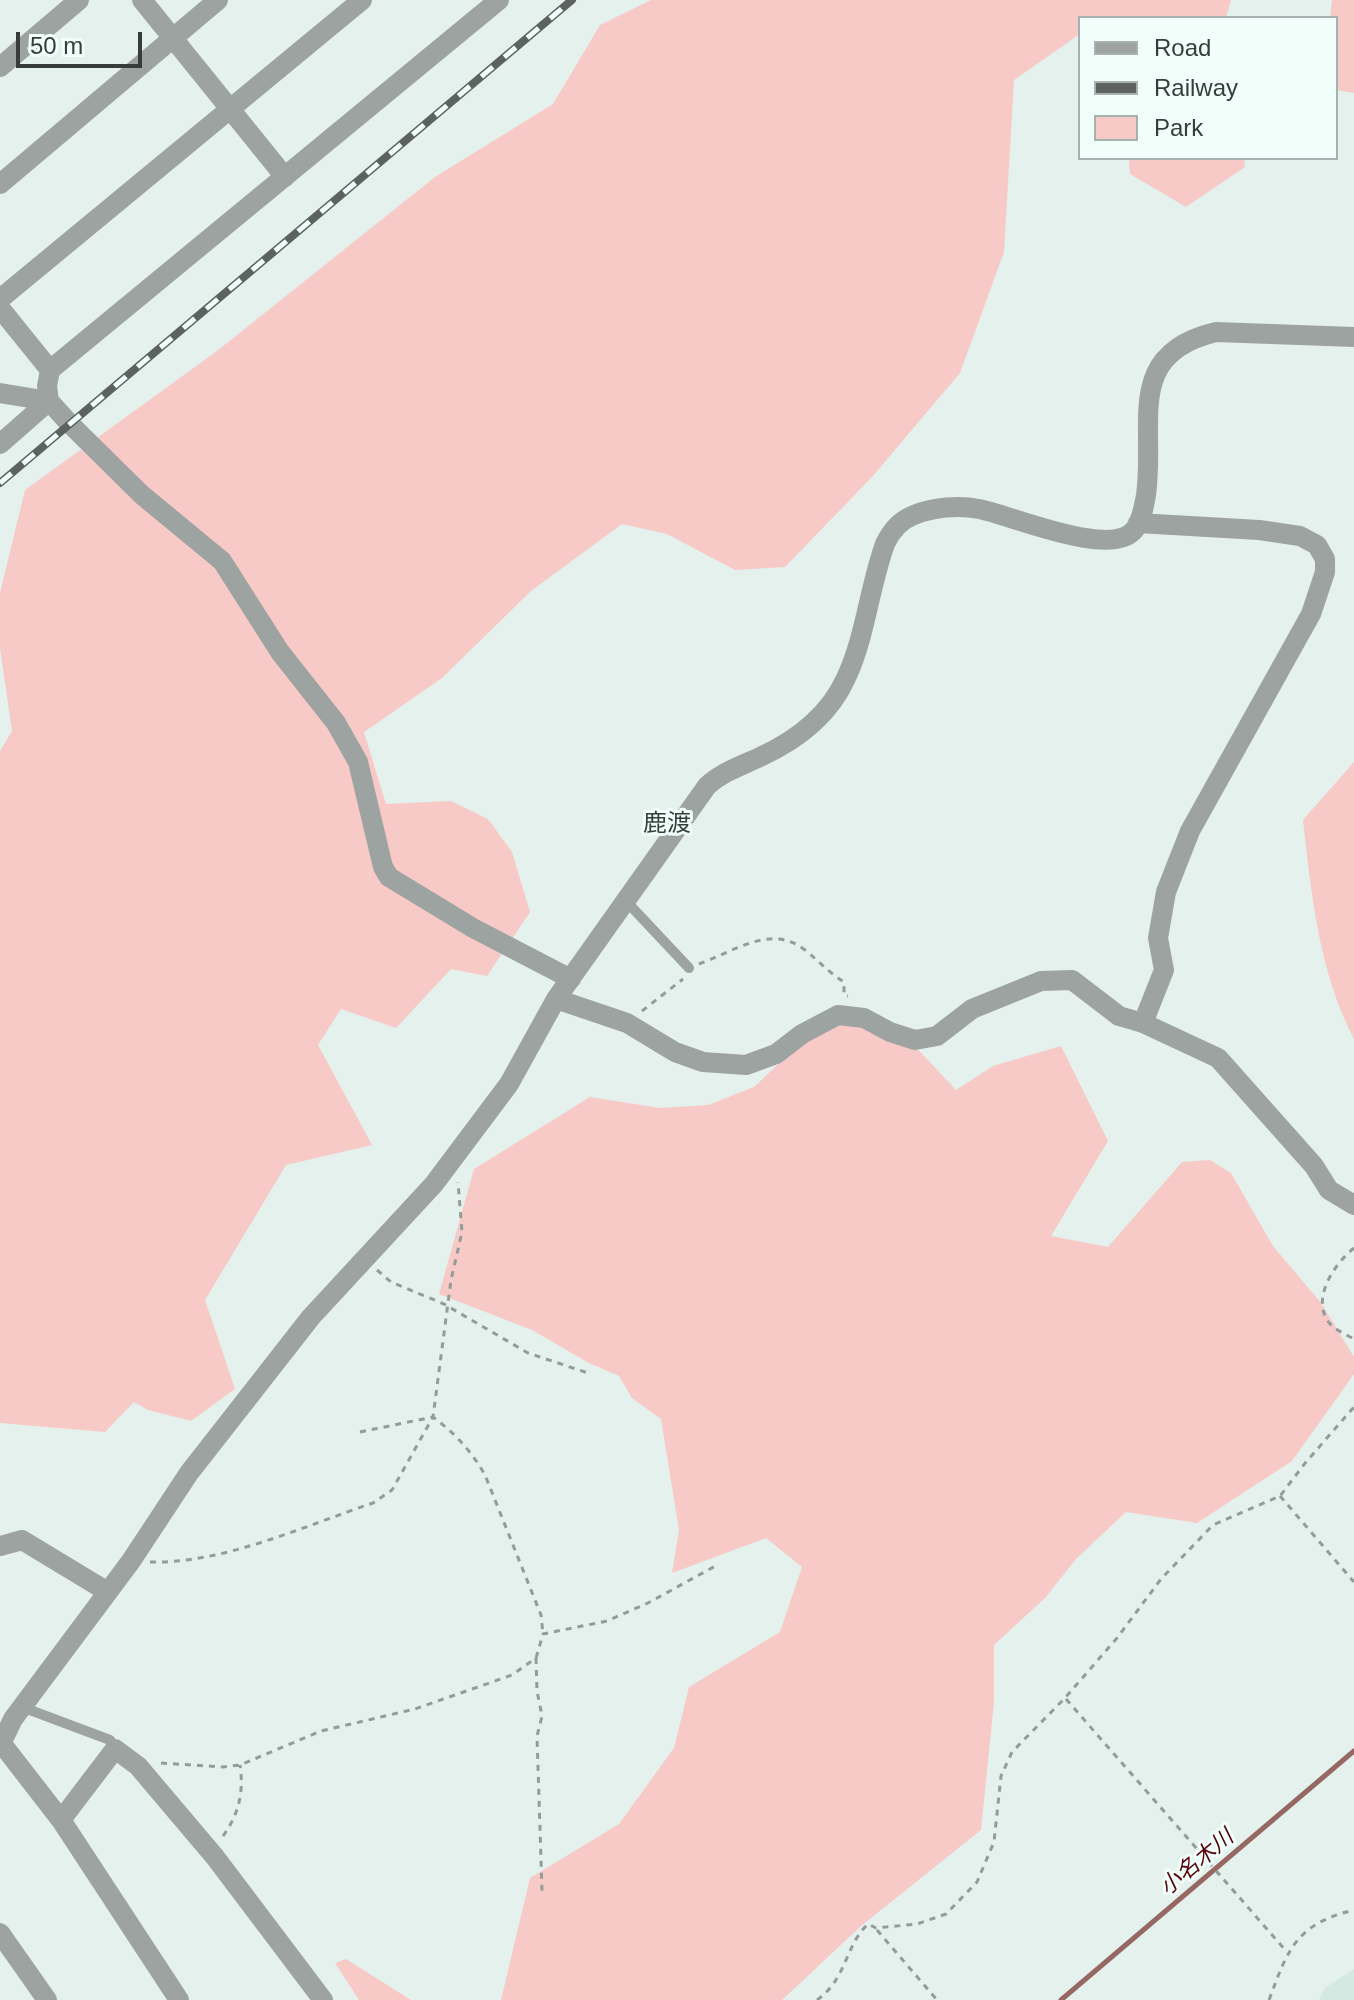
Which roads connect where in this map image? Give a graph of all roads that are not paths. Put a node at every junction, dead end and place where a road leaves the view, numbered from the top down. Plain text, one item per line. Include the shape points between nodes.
1 (79, 0) edge
2 (142, 0) edge
3 (218, 0) edge
4 (362, 0) edge
5 (499, 0) edge
6 (172, 38) junction
7 (0, 67) edge
8 (230, 108) junction
9 (285, 177) junction
10 (0, 184) edge
11 (0, 299) edge
12 (0, 308) edge
13 (1354, 337) edge
14 (50, 370) junction
15 (0, 393) edge
16 (49, 401) junction
17 (0, 444) edge
18 (1138, 523) junction
19 (626, 901) junction
20 (689, 968) road end
21 (571, 979) junction
22 (556, 999) junction
23 (1143, 1023) junction
24 (1354, 1205) edge
25 (0, 1546) edge
26 (108, 1592) junction
27 (22, 1707) junction
28 (1, 1745) edge
29 (115, 1749) junction
30 (61, 1820) junction
31 (0, 1933) edge
32 (47, 2000) edge
33 (179, 2000) edge
34 (323, 2000) edge

1 - 7 street
2 - 6 street
3 - 6 street
4 - 8 street
5 - 9 street
6 - 8 street
6 - 10 street
8 - 9 street
8 - 11 street
9 - 14 street
12 - 14 street
13 - 18 street via 1216,332 1173,349 1153,380 1148,480
14 - 16 street
15 - 16 street
16 - 17 street
16 - 21 street via 142,495 222,561 280,652 347,740 358,762 389,877
18 - 19 street via 1127,536 1094,541 977,508 932,508 897,525 886,543 857,654 827,711 783,747 707,786
18 - 23 street via 1300,536 1317,545 1325,559 1311,614 1185,843 1166,892 1158,938 1164,970
19 - 20 lane
19 - 21 street
21 - 22 street
22 - 23 street via 627,1023 703,1062 746,1065 776,1054 838,1015 864,1018 915,1040 937,1036 972,1009 1055,979 1072,980 1119,1016
22 - 26 street via 509,1084 434,1184 311,1317 189,1473
23 - 24 street via 1218,1058 1329,1190
25 - 26 street via 22,1540
26 - 27 street
27 - 28 street
27 - 29 lane via 110,1740
28 - 30 street
29 - 30 street
29 - 34 street via 138,1766 210,1850
30 - 33 street
31 - 32 street

